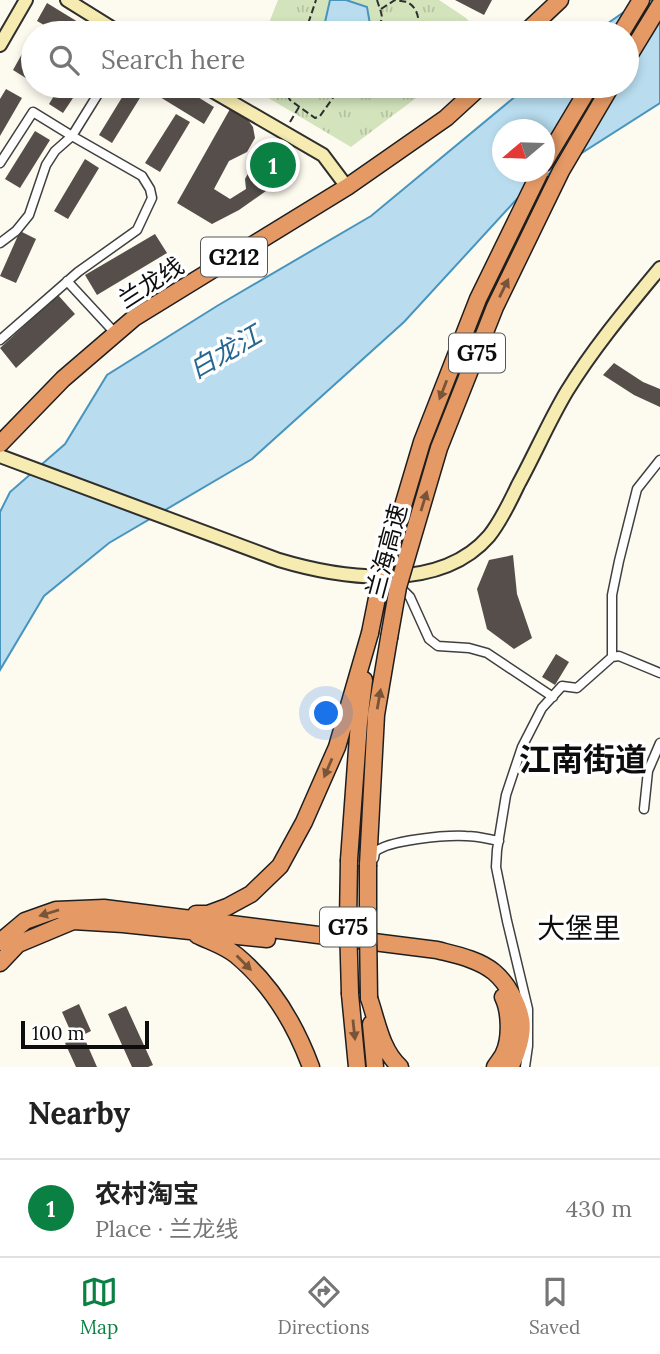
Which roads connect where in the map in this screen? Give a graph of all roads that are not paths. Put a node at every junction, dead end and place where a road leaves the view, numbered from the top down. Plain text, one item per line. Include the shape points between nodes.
1 (26, 0) edge
2 (67, 0) edge
3 (560, 0) edge
4 (573, 0) edge
5 (641, 0) edge
6 (660, 5) edge
7 (101, 21) edge
8 (538, 21) edge
9 (551, 21) edge
10 (628, 21) edge
11 (639, 39) edge
12 (0, 45) edge
13 (96, 98) edge
14 (225, 98) edge
15 (455, 98) edge
16 (468, 98) edge
17 (583, 98) edge
18 (604, 98) edge
19 (72, 136) junction
20 (555, 145) edge
21 (0, 163) edge
22 (344, 182) junction
23 (535, 182) edge
24 (0, 243) edge
25 (660, 268) edge
26 (67, 281) junction
27 (112, 331) junction
28 (0, 340) edge
29 (0, 430) edge
30 (0, 444) edge
31 (6, 458) edge
32 (660, 460) edge
33 (392, 577) junction
34 (370, 633) junction
35 (612, 657) junction
36 (660, 673) edge
37 (552, 697) junction
38 (660, 743) edge
39 (644, 809) dead end
40 (499, 841) junction
41 (371, 885) dead end
42 (167, 916) junction
43 (185, 930) junction
44 (0, 942) edge
45 (0, 963) edge
46 (369, 998) junction
47 (311, 1067) edge
48 (357, 1067) edge
49 (375, 1067) edge
50 (400, 1067) edge
51 (495, 1067) edge
52 (510, 1067) edge
53 (525, 1067) edge

1 - 12 street
2 - 7 street
3 - 8 highway
4 - 9 highway
5 - 10 highway
6 - 11 highway
13 - 19 street
14 - 22 street via 323,155
15 - 22 highway, 兰龙线 / G212
16 - 22 highway, 兰龙线 / G212 via 446,118
17 - 20 highway
46 -> 18 highway, 兰海高速 / G75, bridge via 376,715 398,587 439,448 495,307 561,171
19 - 21 street via 33,112
19 - 24 street via 47,165 29,215
19 - 26 street via 142,176 152,198 137,230
22 - 27 highway, 兰龙线 / G212
23 -> 34 highway, 兰海高速 / G75, bridge via 478,299 422,442
25 - 33 street via 574,381 488,536 450,564
26 - 27 street
26 - 28 street
27 - 29 highway, 兰龙线 / G212 via 58,371
27 - 30 highway, 兰龙线 / G212
31 - 33 street via 279,560 348,575
32 - 35 street via 637,489 619,561 612,595
33 - 37 street via 410,597 429,639 438,646 487,653
34 -> 42 highway via 337,747 280,866 251,894 227,907 208,914
34 -> 48 highway, 兰海高速 / G75, bridge via 349,860 350,994
35 - 36 street
35 - 37 street via 577,688 562,686
37 - 40 street via 522,747 506,796
38 - 39 street via 648,771
40 - 41 street via 468,836 381,846 375,852
40 - 53 street via 496,867 528,1009
42 -> 44 highway via 104,908 56,910 25,921
42 - 52 highway via 437,950 468,958 494,972 512,994 522,1021 517,1055
43 - 45 highway via 73,921 18,944
43 -> 47 highway via 234,953 260,979 287,1015
43 - 51 highway via 428,956 470,967 491,981 505,1000 509,1023 505,1051
46 - 49 highway, 兰海高速 / G75
46 - 50 highway via 384,1043

